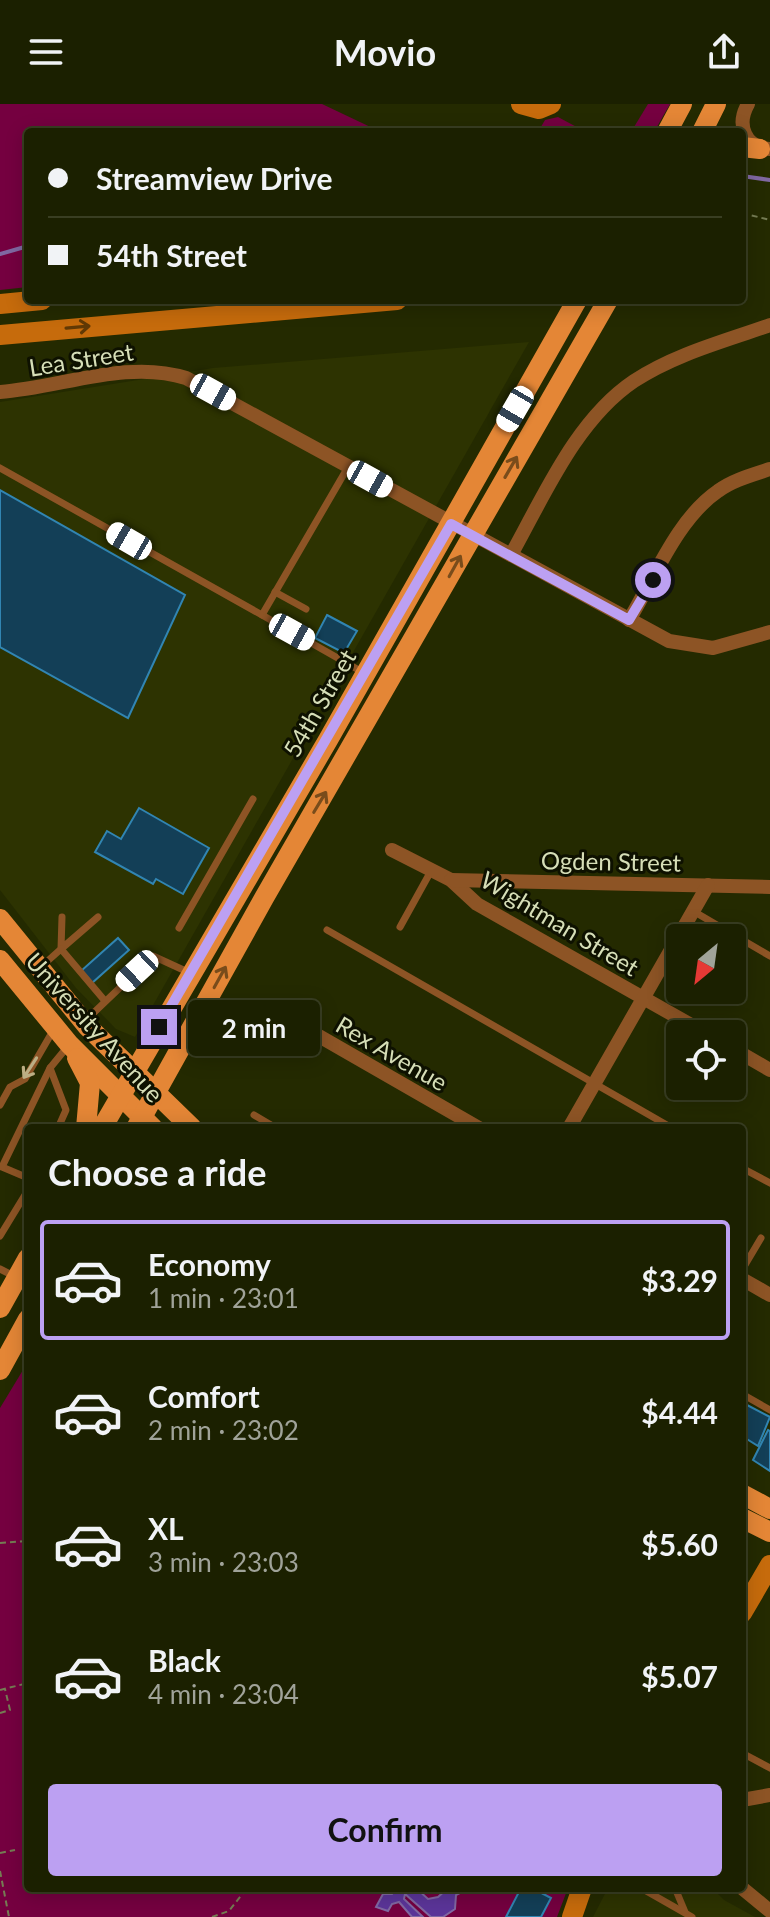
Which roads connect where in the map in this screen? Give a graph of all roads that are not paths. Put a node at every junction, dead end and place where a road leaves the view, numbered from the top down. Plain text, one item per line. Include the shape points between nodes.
1 (521, 104) edge
2 (682, 104) edge
3 (716, 104) edge
4 (748, 104) edge
5 (550, 105) edge
6 (669, 128) edge
7 (704, 128) edge
8 (743, 128) edge
9 (24, 302) edge
10 (0, 304) edge
11 (352, 304) edge
12 (556, 304) edge
13 (575, 304) edge
14 (606, 304) edge
15 (770, 325) edge
16 (559, 332) junction
17 (0, 335) edge
18 (0, 392) edge
19 (348, 467) junction
20 (0, 468) edge
21 (770, 469) edge
22 (451, 524) junction
23 (472, 535) junction
24 (511, 555) junction
25 (275, 592) junction
26 (306, 609) dead end
27 (262, 615) junction
28 (629, 620) junction
29 (770, 632) edge
30 (366, 674) junction
31 (253, 799) dead end
32 (284, 817) junction
33 (392, 850) dead end
34 (281, 869) junction
35 (431, 871) junction
36 (451, 880) junction
37 (708, 885) junction
38 (770, 887) edge
39 (693, 911) junction
40 (62, 917) dead end
41 (98, 917) dead end
42 (0, 919) edge
43 (400, 927) dead end
44 (179, 928) dead end
45 (327, 930) dead end
46 (61, 949) junction
47 (770, 956) edge
48 (0, 960) edge
49 (40, 968) junction
50 (192, 973) junction
51 (643, 998) junction
52 (105, 1001) junction
53 (284, 1016) dead end
54 (682, 1020) edge
55 (84, 1022) junction
56 (55, 1027) junction
57 (69, 1044) junction
58 (746, 1056) edge
59 (50, 1068) junction
60 (770, 1070) edge
61 (134, 1071) junction
62 (594, 1084) junction
63 (121, 1094) junction
64 (156, 1094) junction
65 (0, 1105) edge
66 (254, 1115) dead end
67 (60, 1124) edge
68 (86, 1124) edge
69 (104, 1124) edge
70 (143, 1124) edge
71 (144, 1124) edge
72 (188, 1124) edge
73 (269, 1124) edge
74 (472, 1124) edge
75 (571, 1124) edge
76 (665, 1124) edge
77 (746, 1170) edge
78 (24, 1176) edge
79 (770, 1183) edge
80 (24, 1197) edge
81 (19, 1205) junction
82 (24, 1207) edge
83 (0, 1236) edge
84 (761, 1238) dead end
85 (746, 1263) edge
86 (8, 1273) edge
87 (746, 1281) edge
88 (770, 1295) edge
89 (0, 1307) edge
90 (24, 1326) edge
91 (0, 1370) edge
92 (746, 1396) edge
93 (770, 1410) edge
94 (746, 1496) edge
95 (770, 1509) edge
96 (746, 1520) edge
97 (770, 1532) edge
98 (770, 1565) edge
99 (746, 1606) edge
100 (746, 1755) edge
101 (770, 1768) edge
102 (770, 1795) edge
103 (746, 1799) edge
104 (746, 1891) edge
105 (577, 1892) edge
106 (648, 1892) edge
107 (677, 1892) edge
108 (768, 1905) edge
109 (689, 1915) edge
110 (572, 1917) edge

1 - 5 main road via 539,109
2 - 6 main road
3 - 7 main road
4 - 8 street
9 - 10 main road
17 -> 11 main road
12 - 16 main road
13 - 16 main road, 54th Street
23 -> 14 main road, 54th Street
15 - 24 street via 668,362 633,382 580,437
16 - 22 main road, 54th Street
18 - 19 street, Lea Street via 169,372
19 - 22 street, Lea Street
19 - 25 lane
20 - 27 lane
21 - 28 street via 735,481 705,501
22 - 23 street, Lea Street
22 - 30 main road, 54th Street
23 - 24 street, Lea Street
34 -> 23 main road, 54th Street
24 - 28 street, Lea Street
25 - 26 lane
25 - 27 lane
27 - 30 lane
28 - 29 street, Lea Street via 669,641 701,648 724,647
30 - 32 main road, 54th Street
31 - 44 lane
32 - 34 main road via 289,831
32 - 50 main road, 54th Street
33 - 35 street, Wightman Street
64 -> 34 main road, 54th Street
35 - 36 street, Wightman Street
35 - 43 lane
36 - 37 street, Ogden Street
36 - 51 street, Wightman Street via 477,904
37 - 38 street, Ogden Street
37 - 39 street
39 - 47 lane
39 - 51 street
40 - 46 lane
41 - 46 lane
42 - 49 main road, University Avenue
45 - 62 lane
46 - 49 lane
46 - 52 lane
48 - 56 main road, University Avenue
49 - 55 main road, University Avenue
50 - 52 lane via 153,956
50 - 61 main road, 54th Street
51 - 54 street, Wightman Street
51 - 62 street
52 - 55 lane
53 - 74 street, Rex Avenue
55 - 61 main road, University Avenue
56 - 57 main road, University Avenue
56 -> 65 lane via 25,1079 10,1087
57 - 59 lane
57 - 63 main road, University Avenue
57 - 68 main road via 90,1083
58 - 60 street
59 - 67 lane via 66,1110
59 - 78 lane via 2,1167
61 - 63 main road, 54th Street
61 - 64 main road, University Avenue
62 - 75 street
62 - 76 lane
63 - 69 main road, 54th Street
63 - 70 main road, University Avenue
64 - 71 main road, 54th Street
64 - 72 main road, University Avenue
66 - 73 lane
77 - 79 lane
80 - 81 lane
81 - 82 lane
81 - 83 lane
84 - 85 lane
86 - 89 main road
87 - 88 street
90 - 91 main road
92 - 93 lane
94 - 95 main road
96 - 97 main road
98 - 99 main road
100 - 101 lane
102 - 103 street
104 - 108 street
105 - 110 main road
106 - 109 lane
107 - 109 lane

